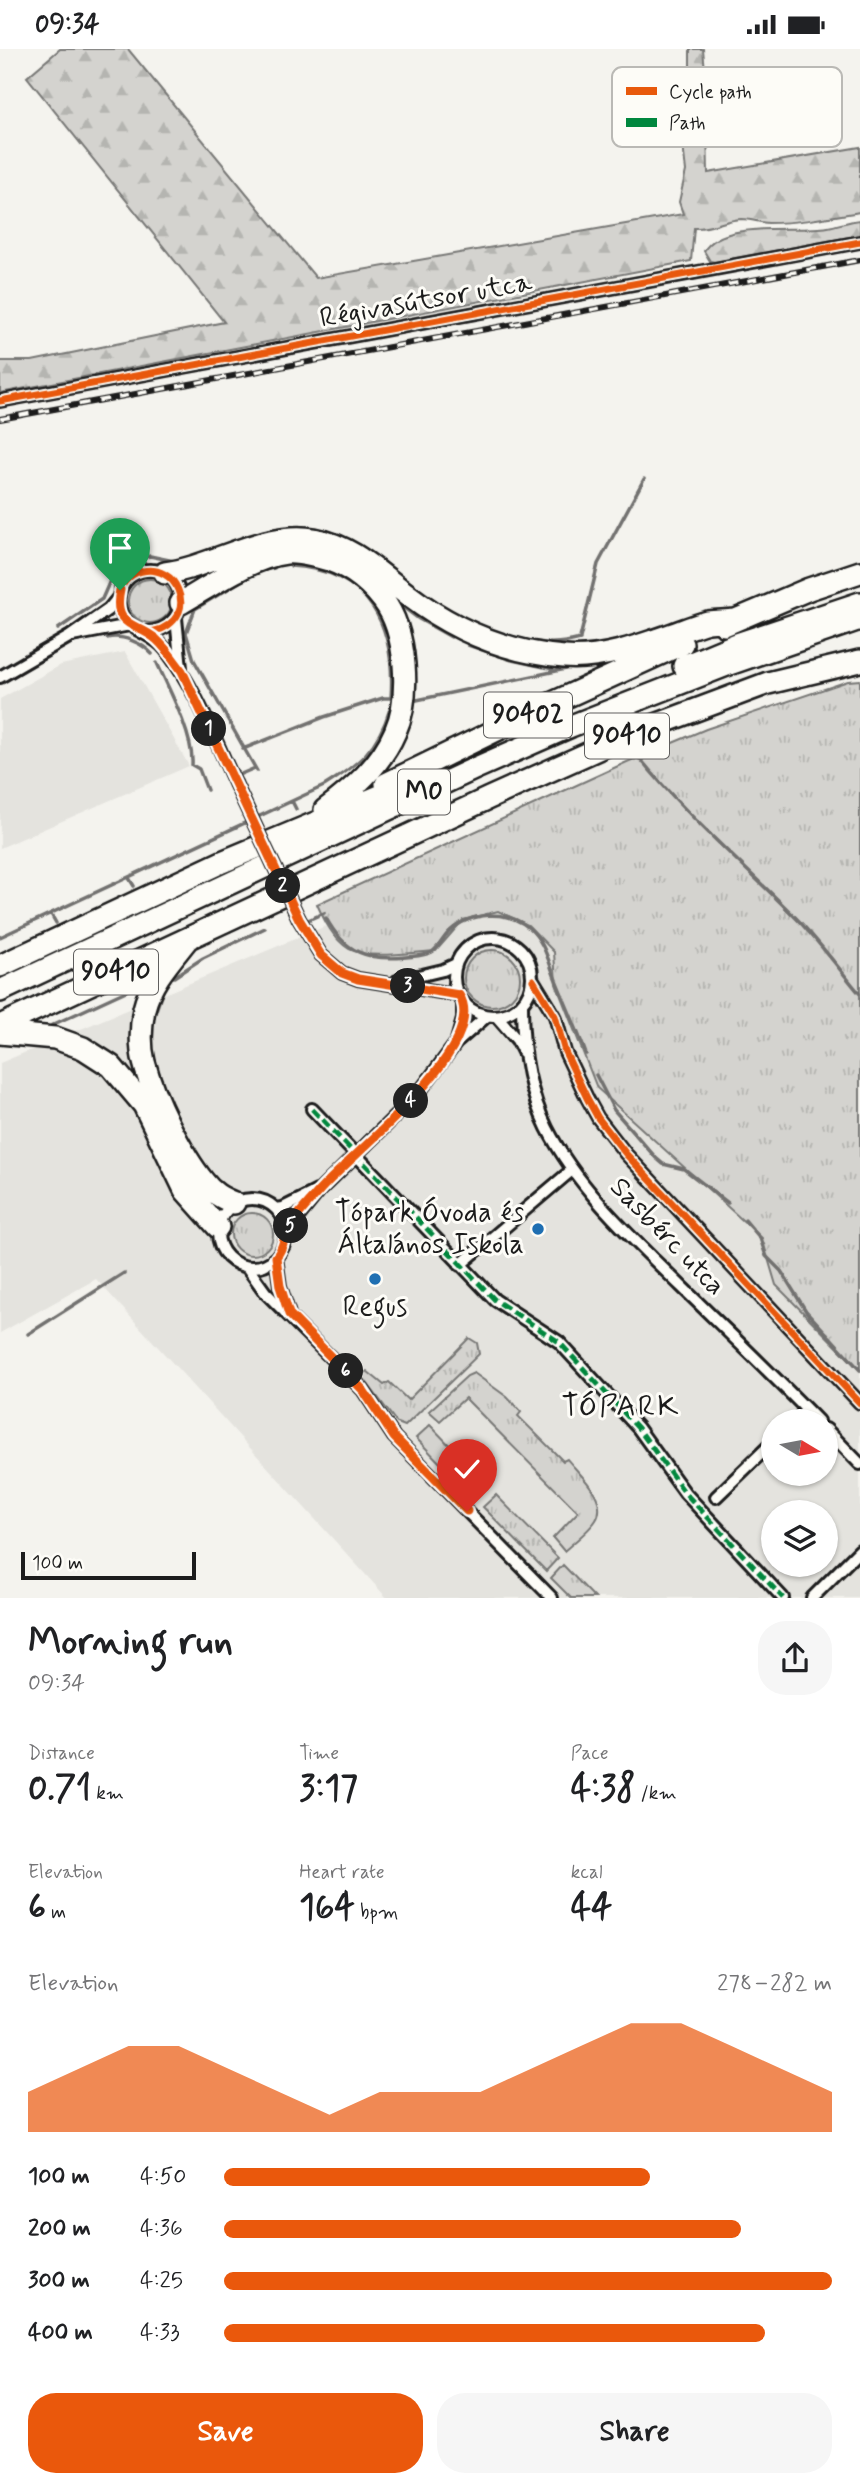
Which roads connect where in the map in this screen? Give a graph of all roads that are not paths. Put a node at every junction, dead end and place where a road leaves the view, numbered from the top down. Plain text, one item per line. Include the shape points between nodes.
1 (860, 242) edge
2 (0, 401) edge
3 (860, 572) edge
4 (165, 573) junction
5 (118, 599) junction
6 (860, 603) edge
7 (178, 611) junction
8 (860, 619) edge
9 (735, 620) junction
10 (130, 625) junction
11 (145, 632) junction
12 (69, 637) junction
13 (860, 661) edge
14 (182, 671) junction
15 (0, 677) edge
16 (326, 819) junction
17 (295, 832) junction
18 (188, 938) junction
19 (456, 964) junction
20 (0, 966) edge
21 (533, 980) junction
22 (391, 983) junction
23 (0, 991) edge
24 (461, 999) junction
25 (523, 1004) junction
26 (492, 1016) junction
27 (0, 1026) edge
28 (0, 1033) edge
29 (456, 1043) junction
30 (525, 1058) junction
31 (312, 1109) dead end
32 (357, 1154) junction
33 (572, 1170) junction
34 (320, 1190) junction
35 (234, 1203) junction
36 (276, 1209) junction
37 (218, 1227) junction
38 (286, 1232) junction
39 (276, 1257) junction
40 (460, 1265) junction
41 (247, 1267) junction
42 (289, 1314) junction
43 (860, 1403) edge
44 (807, 1409) edge
45 (838, 1441) edge
46 (761, 1454) edge
47 (860, 1464) edge
48 (716, 1497) dead end
49 (860, 1551) edge
50 (552, 1598) edge
51 (783, 1598) edge
52 (811, 1598) edge

1 - 2 street, Régivasútsor utca
3 - 9 highway, 90402
4 - 5 street via 148,569 131,575
4 - 7 street via 179,591
4 - 9 highway via 222,559 258,544 313,538 361,557 422,605 472,636 507,648 566,657 613,653 707,623
5 - 10 street
5 - 12 street
6 - 16 highway, M0 via 737,644 585,705
7 - 11 street via 162,630
7 - 14 street
7 - 17 highway via 247,567 287,553 334,561 359,575 384,601 395,623 406,684 396,732 378,762 348,793
8 - 23 highway, M0 via 571,726
9 - 16 highway, 90402 via 414,770
10 - 11 street
10 - 12 street
11 - 14 street
12 - 15 street
13 - 18 highway, 90410 via 768,683 618,740
14 - 22 street, bridge via 299,919 321,955 342,973
16 - 17 highway, M0
17 - 20 highway, M0
18 - 27 highway, 90410
18 - 35 highway via 165,967 145,1008 144,1062 164,1112 204,1184
19 - 21 street via 472,945 495,938 508,941 527,956
19 - 22 street
19 - 24 street via 455,986
21 - 25 street
21 - 43 street via 552,1009 574,1073 598,1118
22 - 24 street
24 - 26 street via 470,1009
24 - 29 street via 463,1019
25 - 26 street via 506,1015
25 - 30 street, Sasbérc utca
26 - 29 street
26 - 30 street, Sasbérc utca via 517,1040
28 - 37 highway via 55,1038 83,1048 111,1066 144,1105 185,1190
29 - 32 street via 417,1095
30 - 33 street, Sasbérc utca via 539,1109
31 - 32 street
32 - 34 street
32 - 40 street
33 - 40 street
33 - 44 street, Sasbérc utca via 628,1233
34 - 36 street
34 - 38 street
35 - 36 street via 258,1199
35 - 37 street
36 - 38 street
37 - 41 street via 222,1250 232,1262
38 - 39 street
39 - 41 street via 258,1267
39 - 42 street
40 - 51 street via 495,1300 559,1342 638,1428 685,1493
41 - 42 street
42 - 50 street via 363,1390 394,1437
45 - 47 street
46 - 48 street
49 - 52 street

